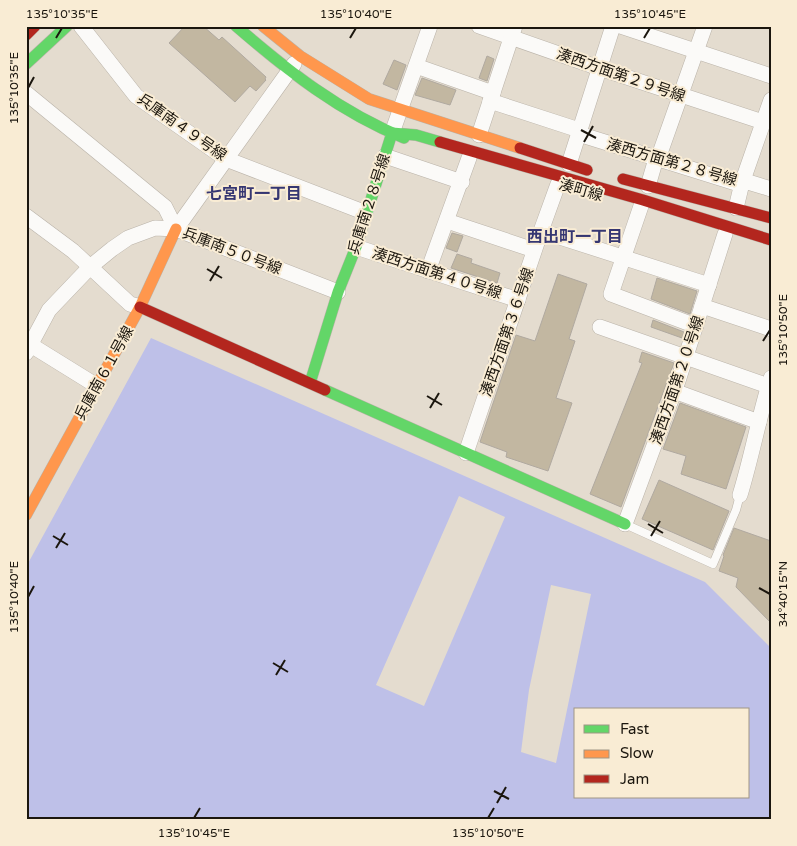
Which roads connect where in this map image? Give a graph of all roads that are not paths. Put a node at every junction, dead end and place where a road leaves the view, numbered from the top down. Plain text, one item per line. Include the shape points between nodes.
1 (35, 26) edge
2 (67, 26) edge
3 (80, 26) edge
4 (236, 26) edge
5 (263, 26) edge
6 (430, 26) edge
7 (480, 26) edge
8 (613, 26) edge
9 (620, 26) edge
10 (705, 26) edge
11 (513, 32) edge
12 (26, 35) edge
13 (697, 52) junction
14 (300, 56) junction
15 (26, 64) edge
16 (416, 66) junction
17 (599, 68) junction
18 (289, 72) junction
19 (771, 76) edge
20 (26, 93) edge
21 (681, 96) junction
22 (492, 97) junction
23 (771, 100) edge
24 (401, 109) junction
25 (766, 119) edge
26 (578, 131) junction
27 (392, 133) junction
28 (479, 135) junction
29 (385, 156) junction
30 (469, 158) junction
31 (657, 158) junction
32 (226, 159) junction
33 (569, 164) junction
34 (525, 166) junction
35 (462, 182) junction
36 (742, 183) junction
37 (558, 184) junction
38 (648, 186) junction
39 (771, 189) edge
40 (641, 206) junction
41 (736, 208) junction
42 (366, 213) junction
43 (26, 216) edge
44 (771, 218) edge
45 (447, 221) junction
46 (176, 229) junction
47 (541, 231) junction
48 (725, 234) junction
49 (771, 240) edge
50 (356, 247) junction
51 (771, 248) edge
52 (534, 250) junction
53 (624, 258) junction
54 (90, 267) junction
55 (428, 271) junction
56 (709, 285) junction
57 (338, 292) junction
58 (518, 300) junction
59 (140, 306) junction
60 (702, 306) junction
61 (696, 326) junction
62 (600, 327) dead end
63 (771, 329) edge
64 (28, 347) edge
65 (685, 357) junction
66 (310, 383) junction
67 (770, 384) edge
68 (96, 386) junction
69 (674, 392) junction
70 (758, 422) junction
71 (466, 453) junction
72 (740, 494) joint
73 (26, 515) edge
74 (625, 524) junction

1 - 12 street
2 - 15 street
3 - 32 street, 兵庫南４９号線 via 136,96
4 - 18 street, 湊町線
5 - 14 street, 湊町線
6 - 16 street, 兵庫南２８号線
7 - 11 street, 湊西方面第２９号線
8 - 17 street
9 - 13 street
10 - 13 street
11 - 17 street, 湊西方面第２９号線
11 - 22 street
13 - 19 street
13 - 21 street
14 - 18 street
14 - 24 street, 湊町線 via 369,99
16 - 22 street, 湊西方面第２８号線
16 - 24 street, 兵庫南２８号線
17 - 21 street, 湊西方面第２９号線
17 - 26 street
18 - 27 street, 湊町線 via 357,116
18 - 32 street
20 - 46 street, 兵庫南５０号線 via 165,207
21 - 25 street, 湊西方面第２９号線
21 - 31 street
22 - 26 street, 湊西方面第２８号線
22 - 28 street
23 - 25 street
24 - 27 street, 兵庫南２８号線
24 - 28 street, 湊町線
24 - 34 street, 湊町線 via 418,129 486,149
25 - 36 street
26 - 31 street, 湊西方面第２８号線
26 - 33 street
27 - 29 street, 兵庫南２８号線
27 - 30 street, 湊町線
27 - 34 street, 湊町線 via 416,135
28 - 33 street, 湊町線
29 - 35 street
29 - 42 street, 兵庫南２８号線
30 - 35 street
30 - 37 street, 湊町線
31 - 36 street, 湊西方面第２８号線
31 - 38 street
32 - 42 street, 兵庫南４９号線
32 - 46 street
33 - 38 street, 湊町線
34 - 49 street, 湊町線
35 - 45 street
36 - 39 street, 湊西方面第２８号線
36 - 41 street
37 - 40 street, 湊町線
37 - 47 street, 湊西方面第３６号線
38 - 41 street, 湊町線
40 - 48 street, 湊町線
40 - 53 street
41 - 44 street, 湊町線
42 - 50 street, 兵庫南２８号線
43 - 54 street
45 - 52 street
45 - 55 street
46 - 54 street via 155,228 128,238
46 - 57 street, 兵庫南５０号線
46 - 59 street, 兵庫南６１号線
47 - 52 street, 湊西方面第３６号線
47 - 53 street
48 - 51 street, 湊町線
48 - 56 street, 湊西方面第２０号線
50 - 55 street, 湊西方面第４０号線
50 - 57 street, 兵庫南２８号線
52 - 58 street, 湊西方面第３６号線
53 - 56 street
53 - 61 street via 611,294
54 - 59 street via 130,304
54 - 64 street via 49,310
55 - 58 street, 湊西方面第４０号線
56 - 60 street, 湊西方面第２０号線
57 - 66 street, 兵庫南２８号線
58 - 71 street, 湊西方面第３６号線
59 - 66 street
59 - 68 street, 兵庫南６１号線
60 - 61 street, 湊西方面第２０号線
60 - 63 street
61 - 65 street, 湊西方面第２０号線
62 - 65 street
64 - 68 street
65 - 67 street
65 - 69 street, 湊西方面第２０号線
66 - 71 street
67 - 70 street
68 - 73 street, 兵庫南６１号線
69 - 70 street
69 - 74 street, 湊西方面第２０号線
70 - 72 street
71 - 74 street
72 - 74 lane via 713,564

